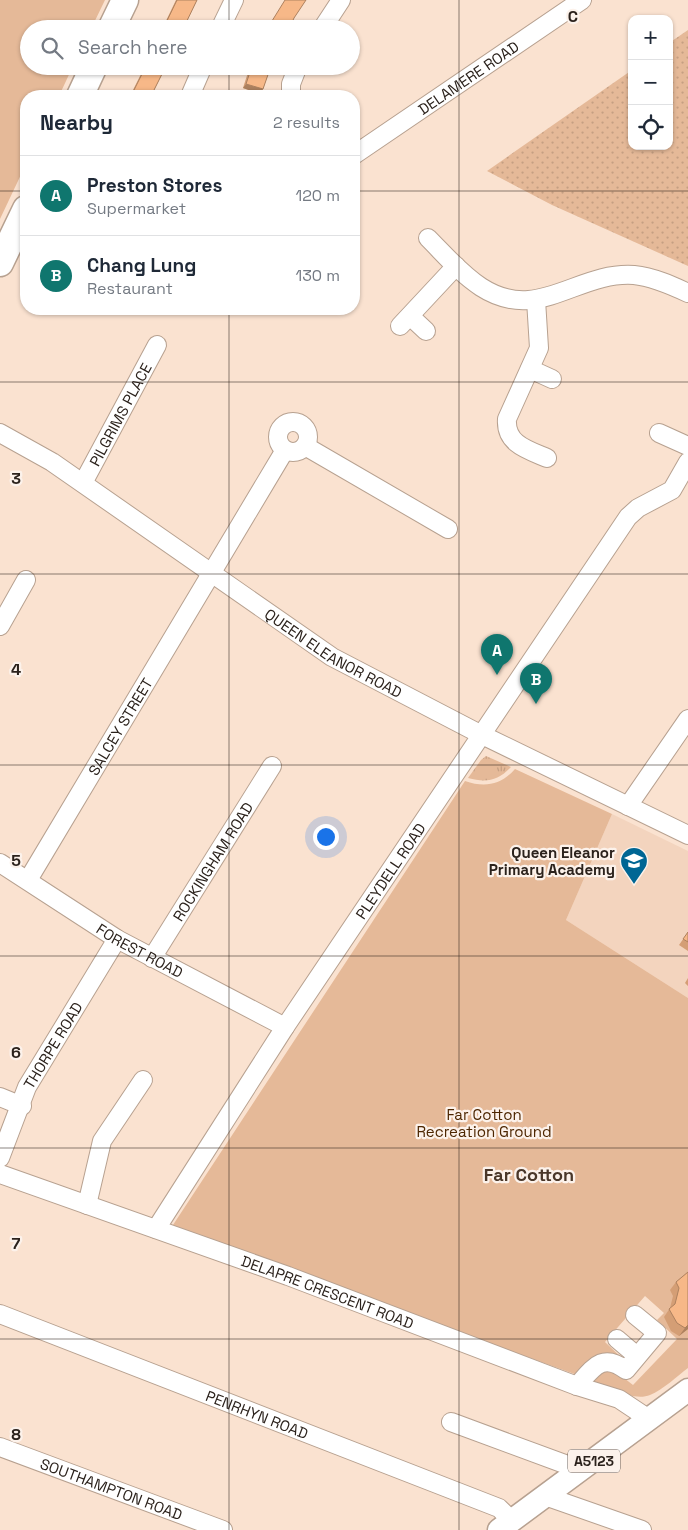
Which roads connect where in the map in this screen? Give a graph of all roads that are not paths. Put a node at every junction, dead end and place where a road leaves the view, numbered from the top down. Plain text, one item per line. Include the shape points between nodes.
1 (125, 0) edge
2 (234, 0) edge
3 (341, 0) edge
4 (582, 0) edge
5 (115, 20) edge
6 (224, 20) edge
7 (328, 20) edge
8 (90, 75) edge
9 (199, 75) edge
10 (294, 75) edge
11 (83, 90) edge
12 (193, 90) edge
13 (290, 90) edge
14 (360, 151) edge
15 (20, 221) edge
16 (428, 238) dead end
17 (0, 263) edge
18 (456, 266) junction
19 (688, 293) edge
20 (536, 300) junction
21 (426, 332) dead end
22 (157, 345) dead end
23 (527, 375) junction
24 (552, 379) dead end
25 (0, 433) edge
26 (659, 433) dead end
27 (305, 446) junction
28 (688, 446) edge
29 (284, 450) junction
30 (547, 458) dead end
31 (688, 462) edge
32 (82, 483) junction
33 (448, 529) dead end
34 (212, 573) junction
35 (26, 580) dead end
36 (0, 626) edge
37 (688, 719) edge
38 (480, 734) junction
39 (272, 766) dead end
40 (628, 806) junction
41 (688, 836) edge
42 (0, 863) edge
43 (28, 880) junction
44 (117, 939) junction
45 (152, 958) junction
46 (285, 1027) junction
47 (143, 1080) dead end
48 (0, 1097) edge
49 (22, 1106) junction
50 (0, 1158) edge
51 (0, 1174) edge
52 (88, 1205) junction
53 (156, 1229) junction
54 (0, 1314) edge
55 (636, 1315) dead end
56 (617, 1339) dead end
57 (637, 1356) junction
58 (577, 1386) junction
59 (688, 1390) edge
60 (649, 1419) junction
61 (451, 1422) dead end
62 (0, 1447) edge
63 (582, 1470) junction
64 (545, 1496) junction
65 (505, 1525) edge
66 (222, 1530) edge
67 (642, 1530) edge

1 - 5 highway
2 - 6 street
3 - 7 street
4 - 14 street, DELAMERE ROAD
8 - 11 highway
9 - 12 street
10 - 13 street
15 - 17 highway
16 - 18 street
18 - 20 street via 482,288 496,294 515,300
18 - 21 street via 405,321
19 - 20 street via 667,283 633,275 590,280
20 - 23 street via 539,348
22 - 32 street, PILGRIMS PLACE
23 - 24 street
23 - 30 street via 507,419 506,429 512,441
25 - 32 street, QUEEN ELEANOR ROAD
26 - 28 street
27 - 29 street via 298,451
27 - 29 street via 305,430 292,422 283,426 278,435
27 - 33 street
29 - 34 street, SALCEY STREET
31 - 38 street, PLEYDELL ROAD via 672,490 628,517
32 - 34 street, QUEEN ELEANOR ROAD
34 - 38 street, QUEEN ELEANOR ROAD via 332,658
34 - 43 street, SALCEY STREET
35 - 36 street
37 - 40 street
38 - 40 street, QUEEN ELEANOR ROAD
38 - 46 street, PLEYDELL ROAD
39 - 45 street, ROCKINGHAM ROAD
40 - 41 street, QUEEN ELEANOR ROAD
42 - 43 street, FOREST ROAD
43 - 44 street, FOREST ROAD
44 - 45 street, FOREST ROAD
44 - 49 street, THORPE ROAD via 28,1087
45 - 46 street, FOREST ROAD
46 - 53 street, PLEYDELL ROAD
47 - 52 street via 102,1141
48 - 49 street
49 - 50 street, THORPE ROAD
51 - 52 street, DELAPRE CRESCENT ROAD
52 - 53 street, DELAPRE CRESCENT ROAD
53 - 58 street, DELAPRE CRESCENT ROAD
54 - 65 street, PENRHYN ROAD via 499,1508
55 - 57 street via 657,1333
56 - 57 street
57 - 58 street via 626,1370 618,1364 596,1364
58 - 60 street, DELAPRE CRESCENT ROAD via 619,1399
59 - 60 main road, A5123
60 - 63 main road, A5123
61 - 63 street
62 - 66 street, SOUTHAMPTON ROAD
63 - 64 main road, A5123
64 - 65 main road, A5123
64 - 67 street

